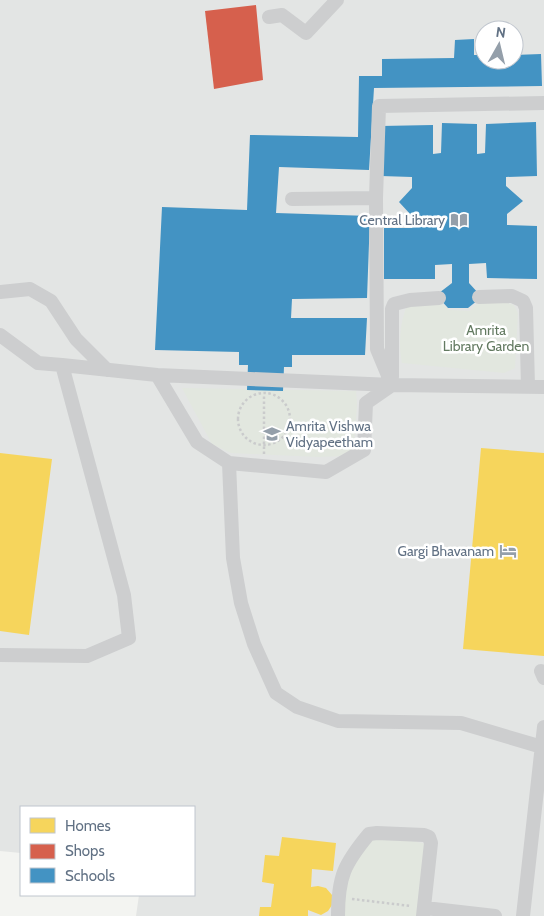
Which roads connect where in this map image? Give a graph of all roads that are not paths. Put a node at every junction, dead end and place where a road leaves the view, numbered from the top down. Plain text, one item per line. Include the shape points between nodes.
1 (336, 0) edge
2 (269, 16) dead end
3 (544, 103) edge
4 (376, 198) junction
5 (292, 200) dead end
6 (0, 292) edge
7 (478, 297) dead end
8 (438, 298) dead end
9 (0, 335) edge
10 (62, 365) junction
11 (108, 370) junction
12 (157, 375) junction
13 (392, 385) junction
14 (528, 387) junction
15 (544, 387) edge
16 (229, 463) junction
17 (0, 655) edge
18 (544, 727) edge
19 (542, 747) junction
20 (539, 812) edge
21 (424, 912) edge
22 (338, 916) edge
23 (495, 916) edge
24 (524, 916) edge

1 - 2 street via 306,33 282,15
3 - 4 street via 379,106
4 - 5 street
4 - 13 street via 377,349
6 - 11 street via 30,289 52,301 76,339
7 - 14 street via 512,296 523,301 526,308
8 - 13 street via 397,303 392,309
9 - 10 street via 38,363
10 - 11 street
10 - 17 street via 124,595 129,638 86,656
11 - 12 street
12 - 13 street
12 - 16 street via 197,442
13 - 14 street
13 - 16 street via 366,403 364,450 326,472
14 - 15 street
16 - 19 street via 233,558 241,603 254,644 276,693 297,707 338,721 461,723
18 - 19 street
19 - 20 street
20 - 24 street
21 - 22 street via 430,837 369,834 341,875
21 - 23 street

